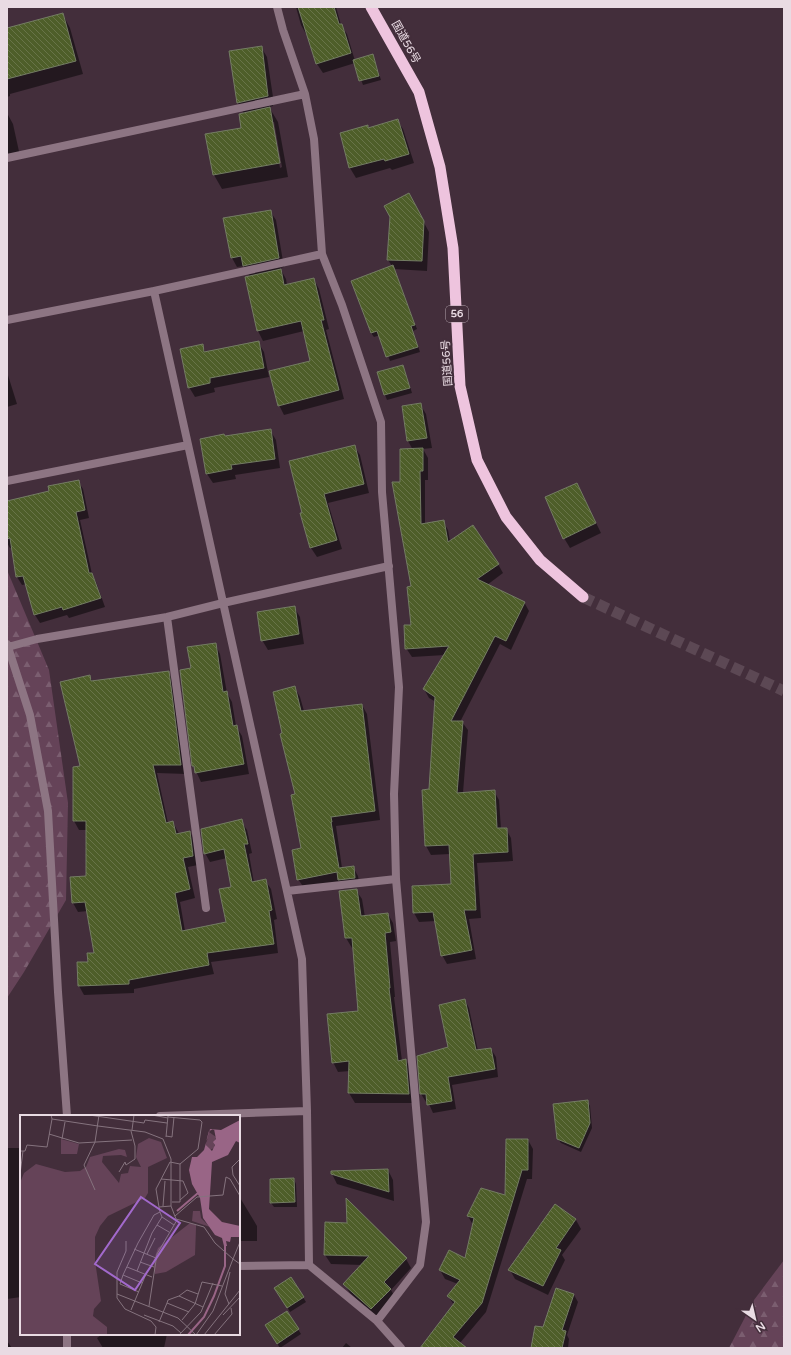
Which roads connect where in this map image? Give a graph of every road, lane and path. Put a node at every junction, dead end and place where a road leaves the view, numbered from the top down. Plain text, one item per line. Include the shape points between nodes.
1 (277, 7) edge
2 (371, 7) edge
3 (305, 94) junction
4 (7, 158) edge
5 (322, 254) junction
6 (154, 291) junction
7 (7, 320) edge
8 (188, 445) junction
9 (7, 482) edge
10 (389, 566) junction
11 (583, 597) tunnel mouth
12 (223, 603) junction
13 (166, 617) junction
14 (8, 645) edge
15 (396, 879) junction
16 (287, 891) junction
17 (206, 908) dead end
18 (306, 1111) junction
19 (67, 1115) edge
20 (221, 1115) edge
21 (309, 1265) junction
22 (240, 1266) edge
23 (377, 1321) junction
24 (67, 1335) edge
25 (67, 1348) edge
26 (401, 1348) edge

1 - 3 street
2 - 11 highway, 国道56号 / 56 via 419,92 440,167 453,248 460,386 477,460 506,517 540,560
3 - 4 street
3 - 5 street via 314,139
5 - 6 street
5 - 10 street via 381,422 382,492
6 - 7 street
6 - 8 street
8 - 9 street
8 - 12 street
10 - 12 street
10 - 15 street via 399,687 394,794
12 - 13 street
12 - 16 street
13 - 14 street
13 - 17 street
14 - 19 street via 30,715 48,811
15 - 16 street
15 - 23 street via 426,1222 420,1265
16 - 18 street via 302,959
18 - 20 street
18 - 21 street
21 - 22 street
21 - 23 street
23 - 26 street
24 - 25 street

